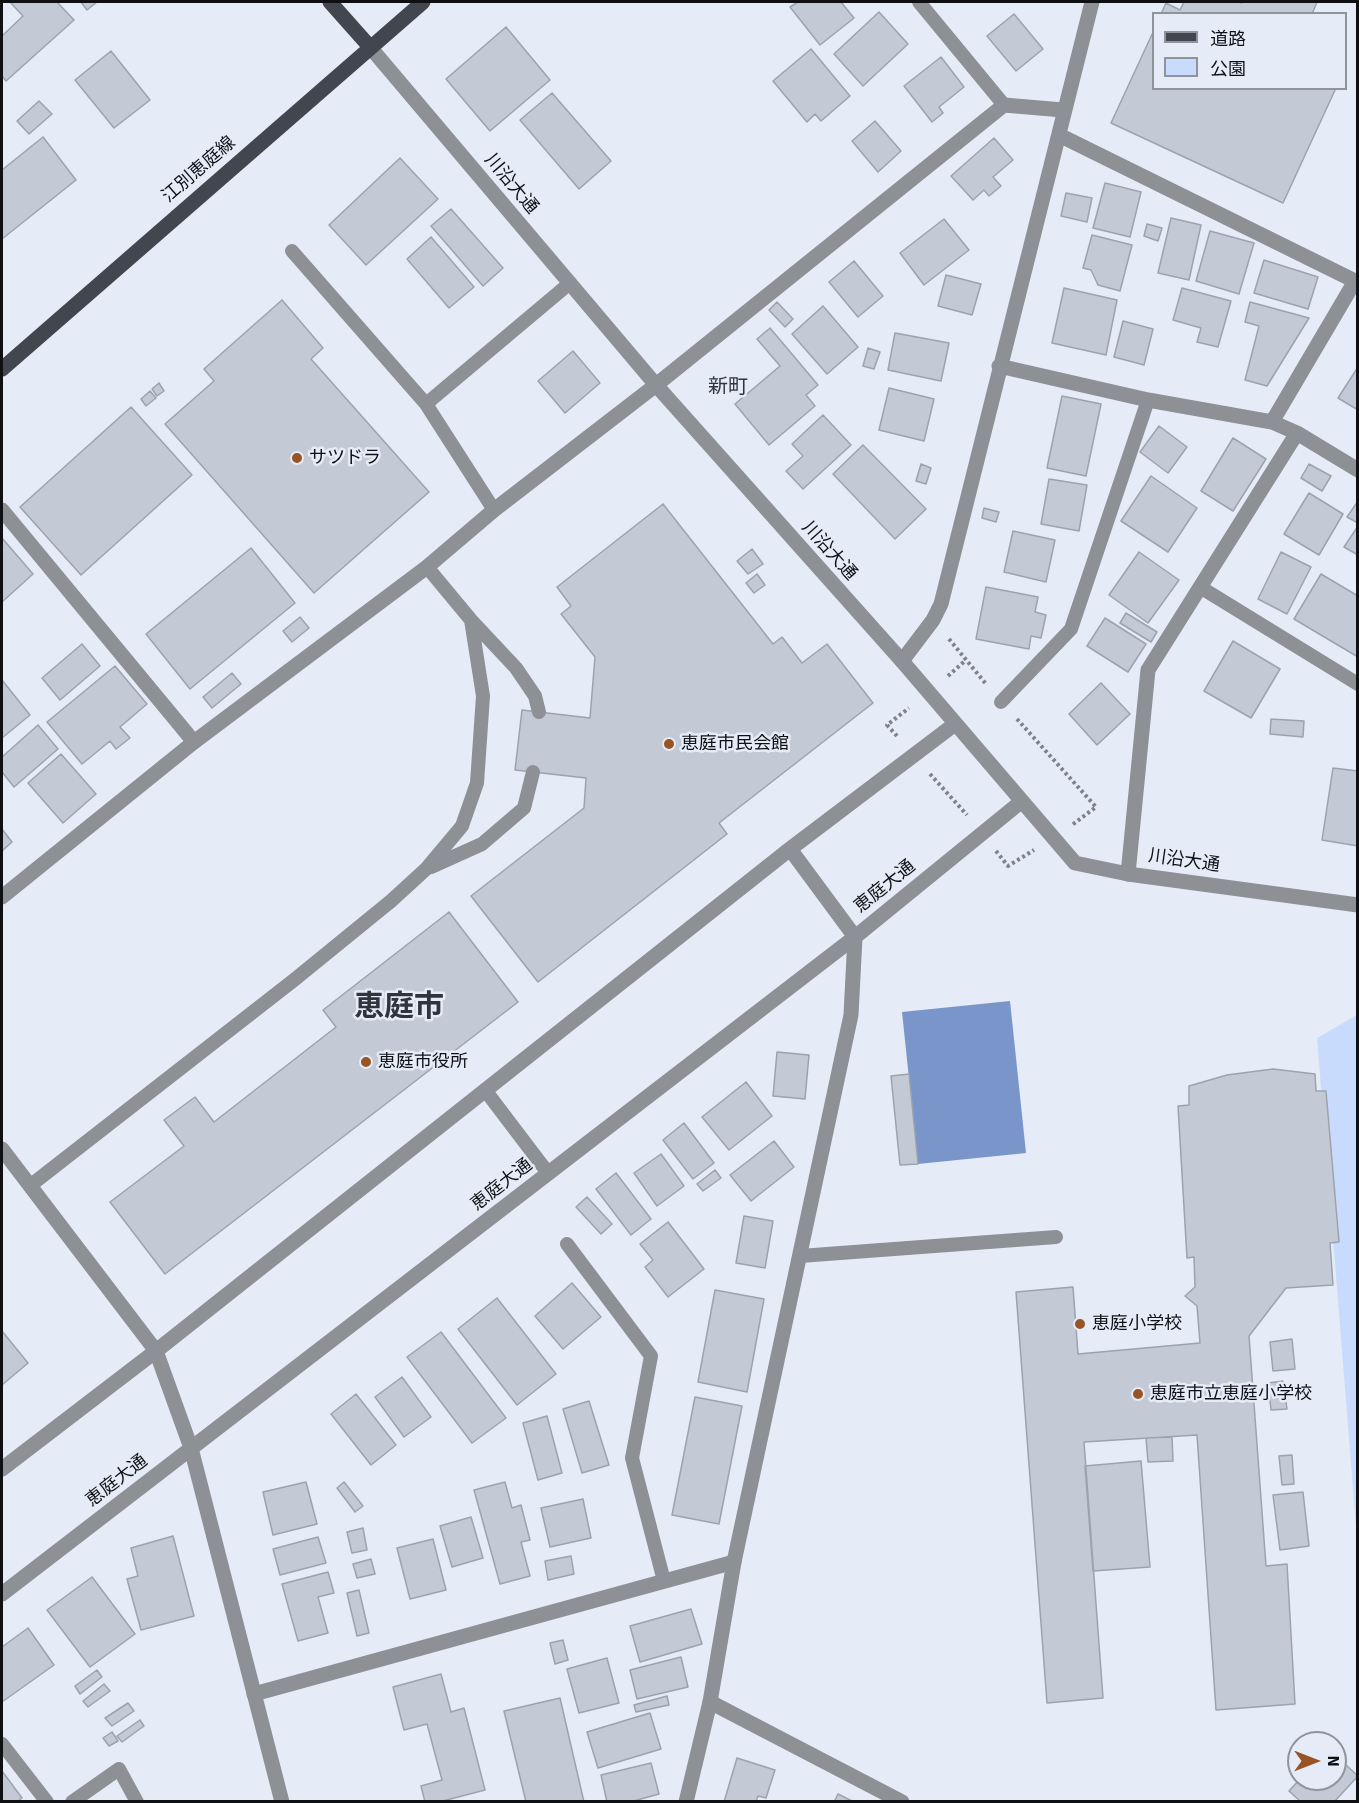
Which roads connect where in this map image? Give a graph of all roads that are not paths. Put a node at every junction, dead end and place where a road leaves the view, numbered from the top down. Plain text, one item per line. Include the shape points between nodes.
1 (330, 2) edge
2 (423, 2) edge
3 (919, 2) edge
4 (1092, 2) edge
5 (370, 47) junction
6 (1004, 105) junction
7 (1063, 110) junction
8 (1059, 135) junction
9 (292, 251) dead end
10 (570, 283) junction
11 (999, 366) junction
12 (2, 369) edge
13 (656, 385) junction
14 (1149, 400) junction
15 (426, 404) junction
16 (1272, 422) junction
17 (1297, 433) junction
18 (1358, 470) edge
19 (2, 510) edge
20 (494, 510) junction
21 (428, 567) junction
22 (1200, 587) junction
23 (471, 620) junction
24 (902, 662) junction
25 (1358, 684) edge
26 (1001, 702) dead end
27 (539, 712) dead end
28 (955, 724) junction
29 (194, 742) junction
30 (533, 772) dead end
31 (1022, 801) junction
32 (790, 849) junction
33 (426, 869) junction
34 (1128, 874) junction
35 (2, 897) edge
36 (1358, 905) edge
37 (855, 937) junction
38 (485, 1090) junction
39 (2, 1149) edge
40 (548, 1173) junction
41 (31, 1185) junction
42 (1056, 1237) dead end
43 (567, 1244) dead end
44 (800, 1256) junction
45 (156, 1351) junction
46 (191, 1448) junction
47 (2, 1469) edge
48 (734, 1563) junction
49 (664, 1581) junction
50 (2, 1594) edge
51 (254, 1694) junction
52 (710, 1702) junction
53 (2, 1744) edge
54 (47, 1802) edge
55 (72, 1802) edge
56 (137, 1802) edge
57 (282, 1802) edge
58 (686, 1802) edge
59 (902, 1802) edge

1 - 5 main road
2 - 5 main road, 江別恵庭線
3 - 6 lane
4 - 7 street
5 - 10 street, 川沿大通
5 - 12 main road, 江別恵庭線
6 - 7 street
6 - 13 street
7 - 8 street
8 - 11 street
8 - 16 street via 1355,281
9 - 15 lane
10 - 13 street, 川沿大通
10 - 15 lane
11 - 14 street
11 - 24 street via 941,604
13 - 20 street
13 - 24 street, 川沿大通
14 - 16 street
14 - 26 lane via 1071,629
15 - 20 lane
16 - 17 street
17 - 18 street
17 - 22 street
19 - 29 street
20 - 21 street
21 - 23 lane
21 - 29 street
22 - 25 lane
22 - 34 street via 1148,670
23 - 27 lane via 516,668 535,696
23 - 33 lane via 483,696 477,783 462,826
24 - 28 street, 川沿大通
28 - 31 street, 川沿大通
28 - 32 street
29 - 35 street
30 - 33 lane via 524,808 482,844
31 - 34 street, 川沿大通 via 1075,863
31 - 37 street, 恵庭大通
32 - 37 street
32 - 38 street
33 - 41 lane via 294,980
34 - 36 street, 川沿大通
37 - 40 street, 恵庭大通
37 - 44 street via 851,1015
38 - 40 lane
38 - 45 street
39 - 41 street
40 - 46 street, 恵庭大通
41 - 45 street
42 - 44 lane
43 - 49 lane via 651,1356 632,1458
44 - 48 street
45 - 46 street
45 - 47 street
46 - 50 street, 恵庭大通
46 - 51 street
48 - 49 street
48 - 52 street
49 - 51 street
51 - 57 street
52 - 58 street
52 - 59 street
53 - 54 lane
55 - 56 lane via 119,1769

